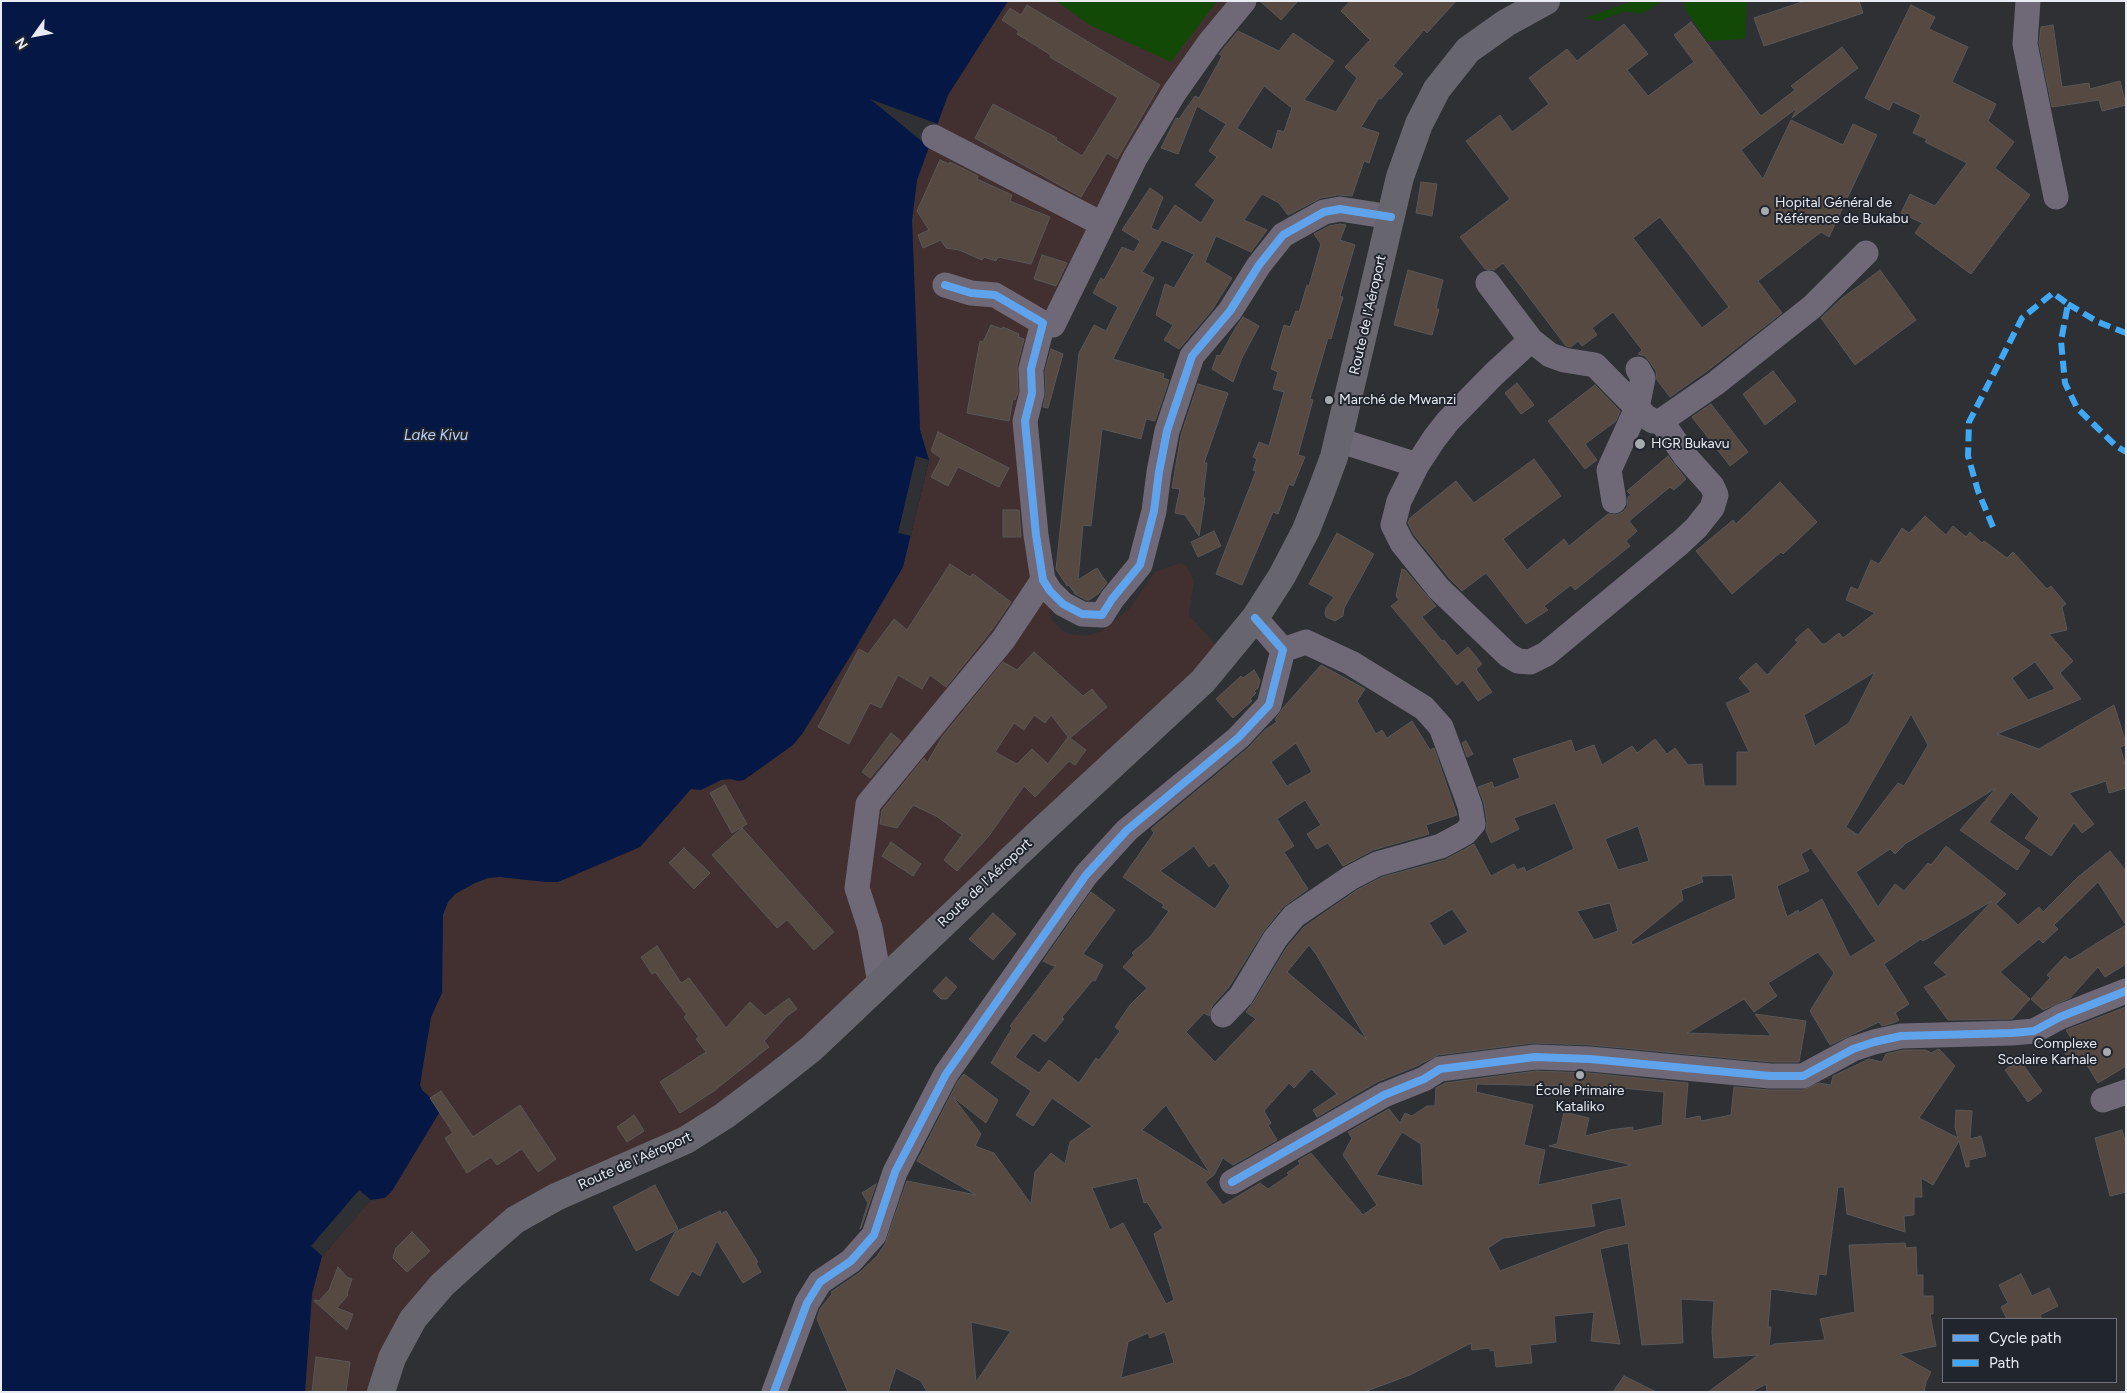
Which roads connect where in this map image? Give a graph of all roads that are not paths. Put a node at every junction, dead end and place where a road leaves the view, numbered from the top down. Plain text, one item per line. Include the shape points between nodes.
1 (1244, 1) edge
2 (1546, 1) edge
3 (2028, 1) edge
4 (934, 137) dead end
5 (2056, 197) dead end
6 (1392, 217) junction
7 (1102, 224) junction
8 (1866, 253) dead end
9 (1488, 283) dead end
10 (945, 285) dead end
11 (1043, 323) junction
12 (1531, 340) junction
13 (1638, 369) dead end
14 (1637, 408) junction
15 (1661, 421) junction
16 (1336, 449) junction
17 (1414, 472) junction
18 (1614, 501) dead end
19 (1043, 580) junction
20 (1255, 618) junction
21 (1283, 650) junction
22 (880, 983) junction
23 (2126, 991) edge
24 (1223, 1015) dead end
25 (1232, 1182) dead end
26 (381, 1392) edge
27 (774, 1392) edge

1 - 7 street via 1174,93
2 - 6 highway, Route de l'Aéroport via 1506,23 1468,50 1437,89 1419,124 1400,177
3 - 5 street via 2025,44
4 - 7 street
6 - 16 highway, Route de l'Aéroport
6 - 19 street via 1340,209 1324,212 1283,235 1259,265 1230,311 1192,356 1167,431 1154,512 1140,565 1102,615 1082,614 1063,604
7 - 11 street via 1053,325
8 - 15 street via 1812,307 1716,383
9 - 12 street
10 - 11 street via 971,293 995,295
11 - 19 street via 1030,369 1032,393 1025,421
12 - 14 street via 1550,355 1594,365
12 - 17 street via 1448,421
13 - 14 street via 1643,378
14 - 15 street via 1653,420
14 - 18 street via 1609,470
15 - 17 street via 1686,457 1712,486 1716,495 1712,508 1680,543 1546,654 1530,662 1518,661 1508,655 1439,589 1402,543 1393,525 1399,501
16 - 17 street
16 - 20 highway, Route de l'Aéroport via 1306,530
19 - 22 street via 1003,640 868,804 857,888 870,928
20 - 21 street
20 - 22 highway, Route de l'Aéroport via 1203,681
21 - 24 street via 1306,642 1351,663 1424,708 1441,727 1470,806 1473,824 1465,833 1442,846 1377,864 1294,916 1275,939 1241,996
21 - 27 street via 1270,704 1238,738 1127,830 1086,875 946,1074 895,1172 874,1235 851,1261 820,1282 807,1302
22 - 26 highway, Route de l'Aéroport via 811,1049 724,1116 686,1140 556,1197 515,1220 442,1285 413,1319 392,1358
23 - 25 street via 2034,1031 1901,1036 1852,1049 1803,1076 1535,1056 1440,1069 1384,1095

